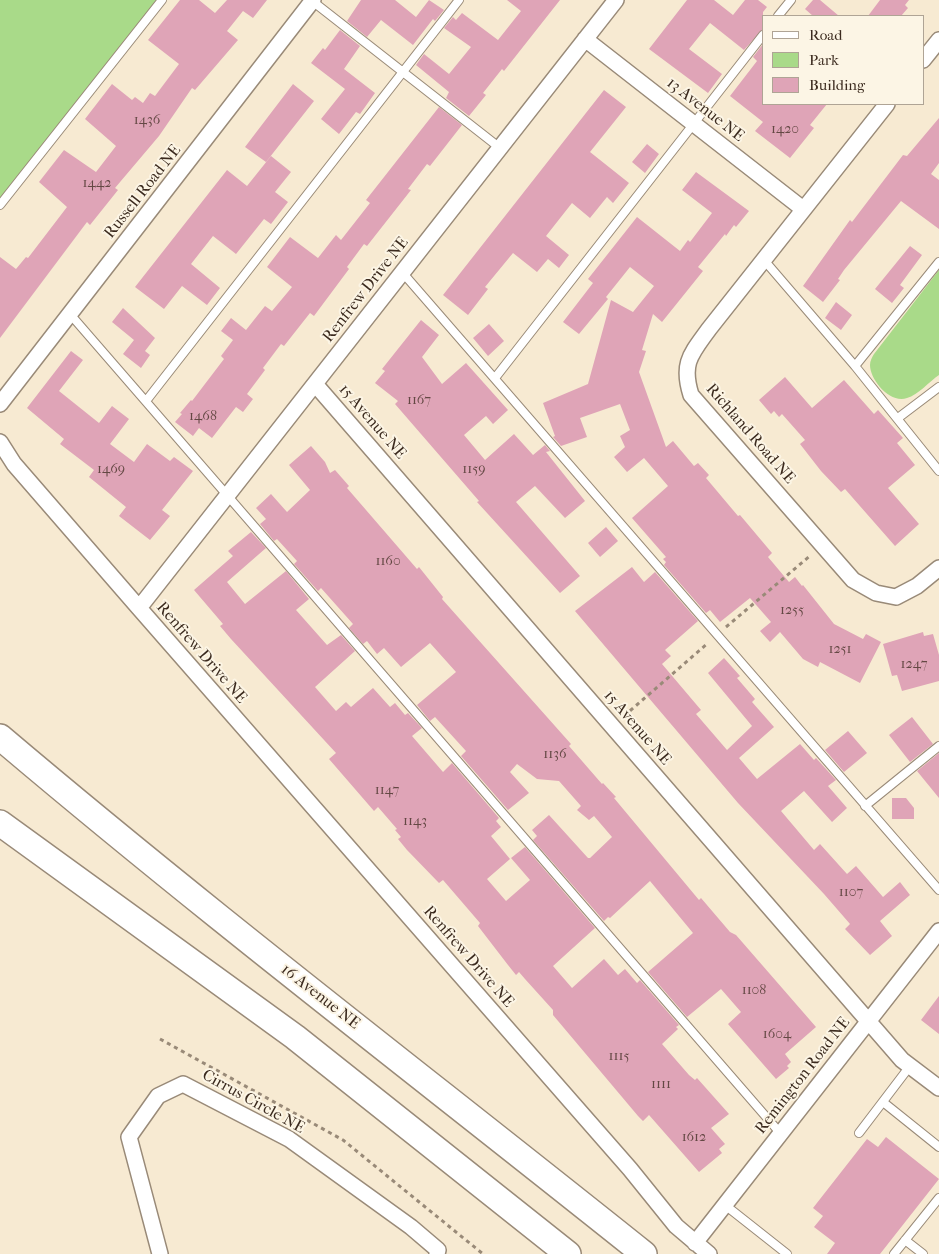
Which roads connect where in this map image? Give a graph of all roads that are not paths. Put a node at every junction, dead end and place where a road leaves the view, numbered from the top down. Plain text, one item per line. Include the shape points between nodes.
1 (162, 0) edge
2 (312, 0) edge
3 (459, 0) edge
4 (616, 0) edge
5 (791, 0) edge
6 (779, 15) edge
7 (762, 36) edge
8 (585, 39) junction
9 (939, 40) edge
10 (924, 59) edge
11 (402, 72) junction
12 (886, 105) edge
13 (692, 124) junction
14 (500, 148) junction
15 (0, 205) edge
16 (803, 209) junction
17 (764, 260) junction
18 (939, 262) edge
19 (402, 272) junction
20 (70, 314) junction
21 (855, 366) junction
22 (495, 378) junction
23 (315, 384) junction
24 (939, 387) edge
25 (146, 401) junction
26 (0, 404) edge
27 (898, 418) junction
28 (1, 448) edge
29 (939, 471) edge
30 (227, 493) junction
31 (939, 568) edge
32 (139, 608) junction
33 (0, 737) edge
34 (939, 746) edge
35 (865, 806) junction
36 (0, 823) edge
37 (939, 890) edge
38 (939, 931) edge
39 (868, 1021) junction
40 (910, 1066) junction
41 (939, 1088) edge
42 (882, 1102) junction
43 (859, 1133) dead end
44 (781, 1134) junction
45 (939, 1147) edge
46 (939, 1198) edge
47 (725, 1205) junction
48 (905, 1240) junction
49 (695, 1243) junction
50 (160, 1254) edge
51 (437, 1254) edge
52 (568, 1254) edge
53 (644, 1254) edge
54 (709, 1254) edge
55 (787, 1254) edge
56 (894, 1254) edge
57 (923, 1254) edge

1 - 15 lane
2 - 11 lane
2 - 20 street, Russell Road NE
3 - 11 lane
4 - 8 street, Renfrew Drive NE
5 - 6 lane
7 - 13 lane
8 - 13 street, 13 Avenue NE
8 - 14 street, Renfrew Drive NE
9 - 10 street
11 - 14 lane
11 - 25 lane
12 - 16 street, Richland Road NE
13 - 16 street, 13 Avenue NE
13 - 22 lane
14 - 19 street, Renfrew Drive NE
16 - 17 street, Richland Road NE
17 - 21 lane
17 - 31 street, Richland Road NE via 693,351 686,367 692,395 853,580 876,593 896,597 917,586
18 - 21 lane
19 - 22 lane
19 - 23 street, Renfrew Drive NE
20 - 25 lane
20 - 26 street, Russell Road NE
21 - 27 lane
22 - 35 lane
23 - 30 street, Renfrew Drive NE
23 - 39 street, 15 Avenue NE
24 - 27 lane
25 - 30 lane
27 - 29 lane
28 - 32 street
30 - 32 street, Renfrew Drive NE
30 - 44 lane
32 - 49 street, Renfrew Drive NE via 617,1154 676,1226
33 - 53 highway, 16 Avenue NE via 222,919
34 - 35 lane
35 - 37 lane
36 - 52 highway via 295,1037
38 - 39 street, Remington Road NE
39 - 40 street, 15 Avenue NE
39 - 44 street, Remington Road NE
40 - 41 street, 15 Avenue NE
40 - 42 lane
42 - 43 lane
42 - 45 lane
44 - 47 street, Remington Road NE
46 - 48 lane
47 - 49 street, Remington Road NE
47 - 55 lane
48 - 56 lane
48 - 57 lane
49 - 54 street, Renfrew Drive NE
50 - 51 street, Cirrus Circle NE via 129,1137 158,1096 183,1084 289,1139 411,1227 438,1250

